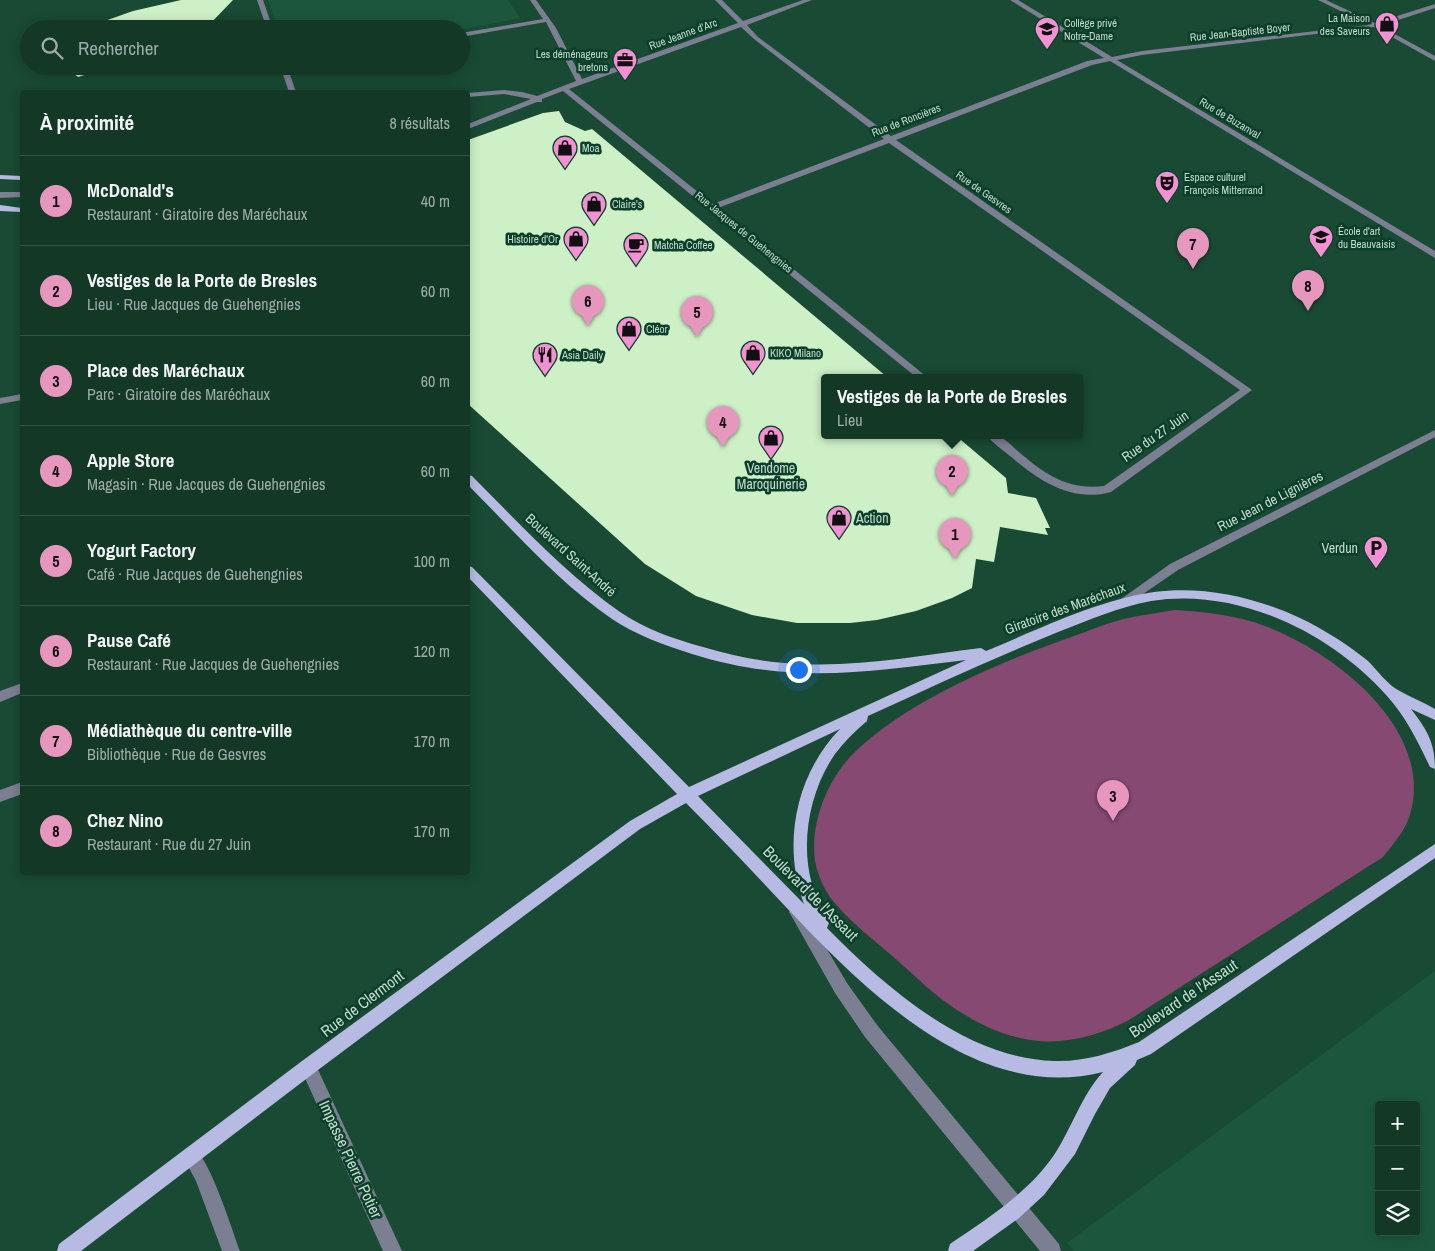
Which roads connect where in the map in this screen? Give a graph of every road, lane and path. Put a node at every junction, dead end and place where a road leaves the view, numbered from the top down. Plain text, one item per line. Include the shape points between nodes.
1 (260, 0) edge
2 (533, 0) edge
3 (718, 0) edge
4 (809, 0) edge
5 (1013, 0) edge
6 (1322, 0) edge
7 (1435, 6) edge
8 (267, 20) edge
9 (548, 20) junction
10 (742, 24) junction
11 (1375, 26) junction
12 (470, 33) edge
13 (1108, 58) junction
14 (1435, 59) edge
15 (286, 75) edge
16 (580, 82) junction
17 (564, 88) junction
18 (291, 90) edge
19 (470, 95) edge
20 (537, 98) junction
21 (470, 117) edge
22 (470, 126) edge
23 (889, 139) junction
24 (0, 177) edge
25 (20, 178) edge
26 (0, 195) edge
27 (20, 195) edge
28 (0, 202) edge
29 (20, 202) edge
30 (713, 207) junction
31 (0, 208) edge
32 (20, 210) edge
33 (1435, 255) edge
34 (918, 374) edge
35 (1247, 390) joint
36 (20, 397) edge
37 (0, 400) edge
38 (1435, 433) edge
39 (997, 439) edge
40 (470, 481) edge
41 (470, 572) edge
42 (1122, 602) junction
43 (993, 652) junction
44 (722, 658) joint
45 (20, 689) edge
46 (1391, 692) junction
47 (0, 697) edge
48 (874, 708) junction
49 (1435, 715) edge
50 (1435, 763) edge
51 (20, 789) edge
52 (687, 795) junction
53 (0, 796) edge
54 (1435, 850) edge
55 (789, 898) junction
56 (842, 952) junction
57 (1145, 1048) junction
58 (308, 1067) junction
59 (191, 1155) junction
60 (1016, 1209) junction
61 (66, 1251) edge
62 (230, 1251) edge
63 (393, 1251) edge
64 (957, 1251) edge
65 (1052, 1251) edge

1 - 8 street
2 - 9 street
3 - 10 street, Rue de Gesvres
4 - 10 street, Rue Jeanne d'Arc
5 - 13 street, Rue de Buzanval
6 - 11 street
7 - 11 street, Rue Jean-Baptiste Boyer
9 - 12 street
9 - 16 street
10 - 16 street, Rue Jeanne d'Arc
10 - 23 street, Rue de Gesvres
11 - 13 street, Rue Jean-Baptiste Boyer
11 - 14 street
13 - 23 street, Rue de Roncières
13 - 33 street, Rue de Buzanval
15 - 18 street
16 - 17 street, Rue Jeanne d'Arc
17 - 20 street, Rue Jeanne d'Arc
17 - 30 street, Rue Jacques de Guehengnies
19 - 20 street via 510,91
20 - 21 street, Rue Jeanne d'Arc
20 - 22 street, Rue Jeanne d'Arc
23 - 30 street, Rue de Roncières
23 - 35 street, Rue de Gesvres
24 - 25 main road
26 - 27 street
28 - 29 main road
30 - 34 street, Rue Jacques de Guehengnies
31 - 32 main road
35 - 39 street, Rue du 27 Juin via 1107,489 1075,491 1051,481
36 - 37 street
38 - 42 street, Rue Jean de Lignières via 1174,567
40 - 44 main road, Boulevard Saint-André via 560,568 616,615 652,636
41 - 52 main road
42 - 43 main road, Giratoire des Maréchaux
42 - 46 main road, Giratoire des Maréchaux via 1167,595 1206,595 1268,610 1324,636
43 - 44 main road, Giratoire des Maréchaux via 821,669 773,667
43 - 48 main road, Giratoire des Maréchaux
45 - 47 street
46 - 49 main road, Giratoire des Maréchaux
46 - 50 main road, Giratoire des Maréchaux via 1421,733
48 - 52 main road, Giratoire des Maréchaux
48 - 56 main road, Giratoire des Maréchaux via 838,739 826,755 810,793 801,835 801,876 807,896 825,930
51 - 53 street
52 - 55 main road, Boulevard de l'Assaut
52 - 58 main road, Rue de Clermont via 618,837
54 - 57 main road, Boulevard de l'Assaut
55 - 56 main road, Boulevard de l'Assaut
55 - 60 street via 841,988 871,1031
56 - 57 main road, Boulevard de l'Assaut via 922,1019 948,1036 1001,1060 1029,1067 1077,1069 1119,1060
57 - 60 main road via 1106,1078 1094,1095 1062,1161
58 - 59 main road, Rue de Clermont
58 - 63 street, Impasse Pierre Potier
59 - 61 main road, Rue de Clermont
59 - 62 street via 203,1176
60 - 64 main road
60 - 65 street

